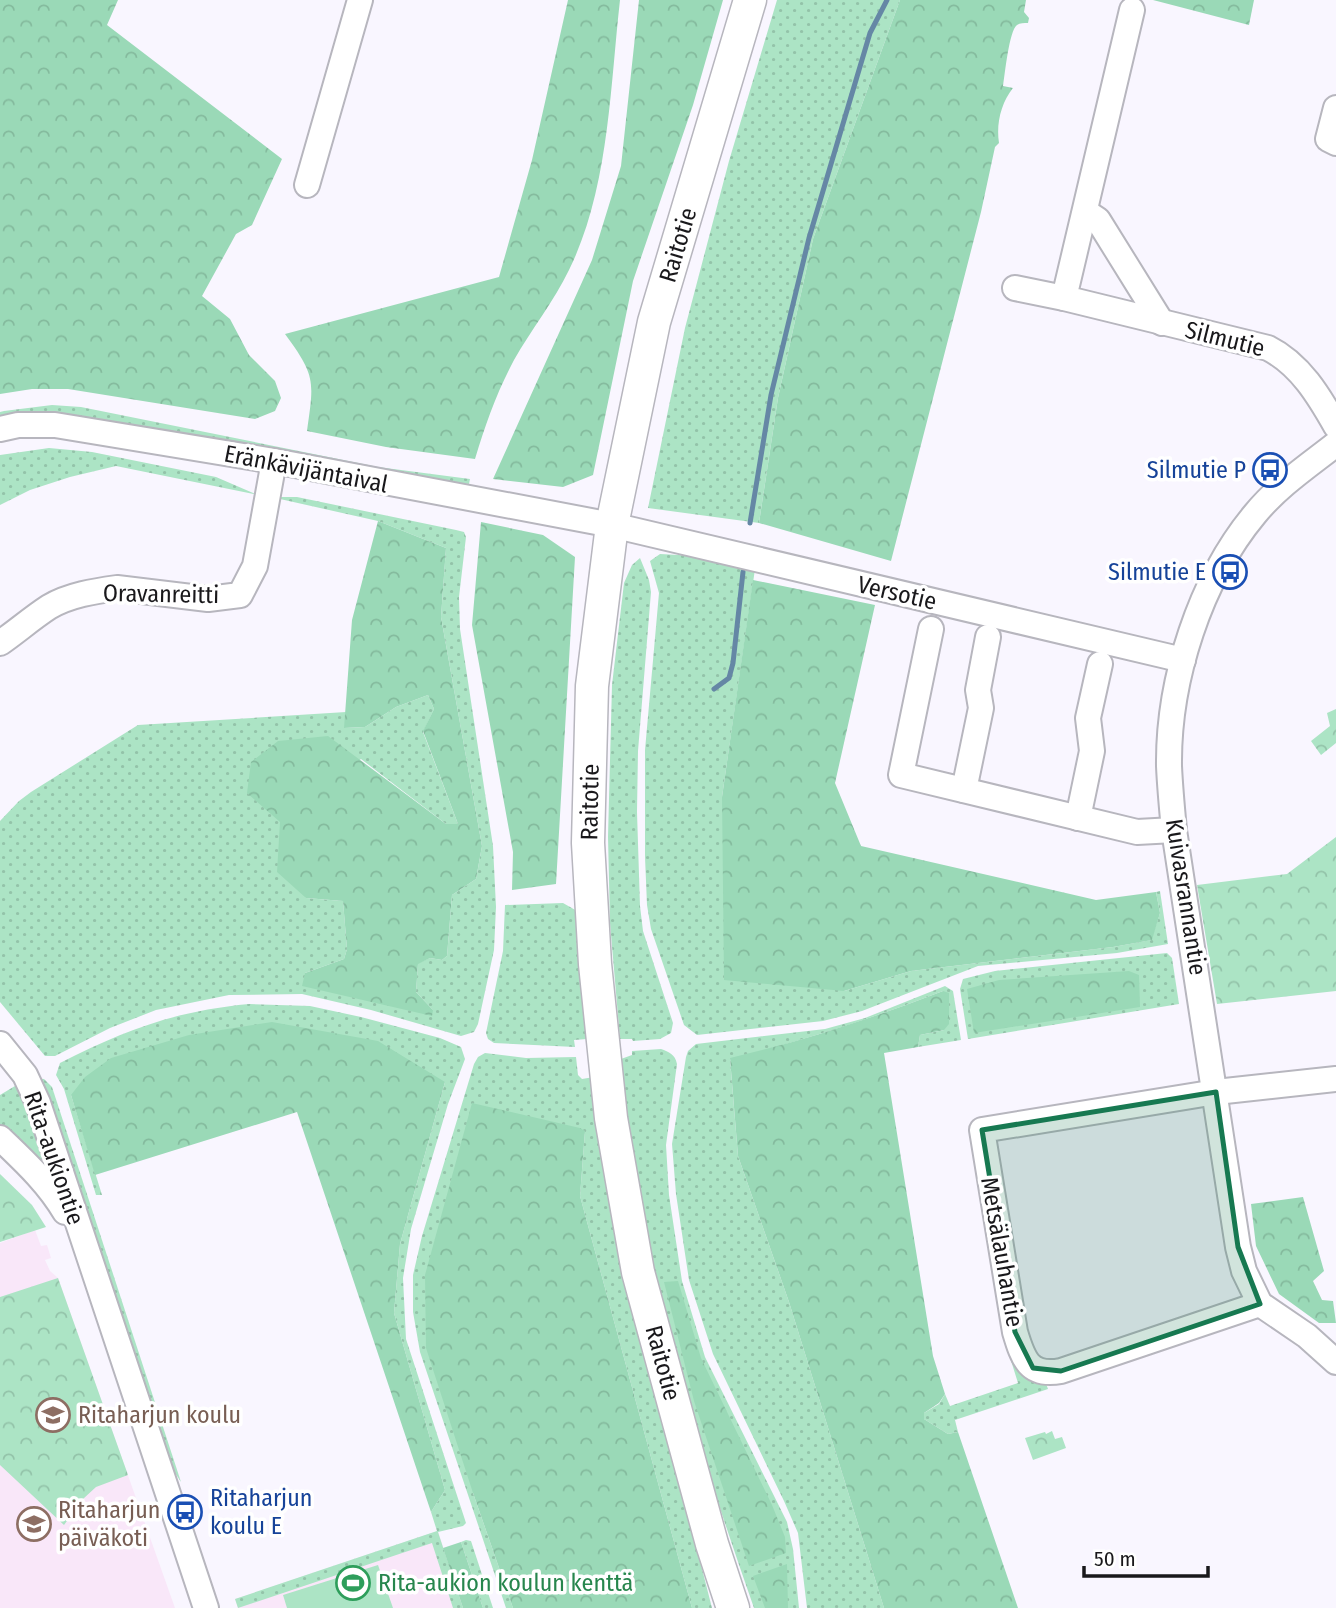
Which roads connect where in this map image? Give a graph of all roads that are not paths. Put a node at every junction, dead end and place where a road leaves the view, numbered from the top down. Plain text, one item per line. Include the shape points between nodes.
1 (360, 0) edge
2 (750, 0) edge
3 (1132, 10) dead end
4 (1336, 108) edge
5 (1336, 143) edge
6 (307, 185) dead end
7 (1086, 212) junction
8 (1014, 288) dead end
9 (1064, 298) junction
10 (1162, 323) junction
11 (1336, 426) edge
12 (0, 429) edge
13 (1336, 444) edge
14 (274, 461) junction
15 (612, 525) junction
16 (931, 629) dead end
17 (988, 637) dead end
18 (0, 643) edge
19 (1183, 660) junction
20 (1100, 664) dead end
21 (964, 790) junction
22 (1078, 818) junction
23 (1174, 830) junction
24 (0, 1044) edge
25 (1336, 1079) edge
26 (1216, 1092) junction
27 (0, 1138) edge
28 (82, 1239) junction
29 (1260, 1304) junction
30 (1334, 1356) edge
31 (206, 1608) edge
32 (733, 1608) edge

1 - 6 street
2 - 15 main road, Raitotie via 654,322
3 - 7 street
4 - 5 street via 1328,139
7 - 9 street
7 - 10 street, Silmutie via 1098,220
8 - 9 street, Silmutie
9 - 10 street, Silmutie
10 - 11 street, Silmutie via 1279,354 1302,374
12 - 14 street, Eränkävijäntaival via 55,425
13 - 19 street, Kuivasrannantie via 1286,482 1231,546 1202,603
14 - 15 street, Eränkävijäntaival
14 - 18 street, Oravanreitti via 255,566 240,595 208,599 104,590 50,606
15 - 19 street, Versotie
15 - 32 main road, Raitotie via 592,686 588,843 611,1118 638,1272
16 - 21 street via 901,775
17 - 21 street via 978,690 981,708
19 - 23 street, Kuivasrannantie via 1169,765
20 - 22 street via 1088,718 1092,751
21 - 22 street
22 - 23 street via 1137,832
23 - 26 street, Kuivasrannantie
24 - 28 street, Rita-aukiontie via 25,1075 38,1103
25 - 26 street
26 - 29 street, Kuivasrannantie via 1238,1247
26 - 29 street, Metsälauhantie via 982,1130 1015,1332 1028,1364 1052,1373
27 - 28 street, Rita-aukiontie via 57,1198
28 - 31 street, Rita-aukiontie
29 - 30 street, Kuivasrannantie

